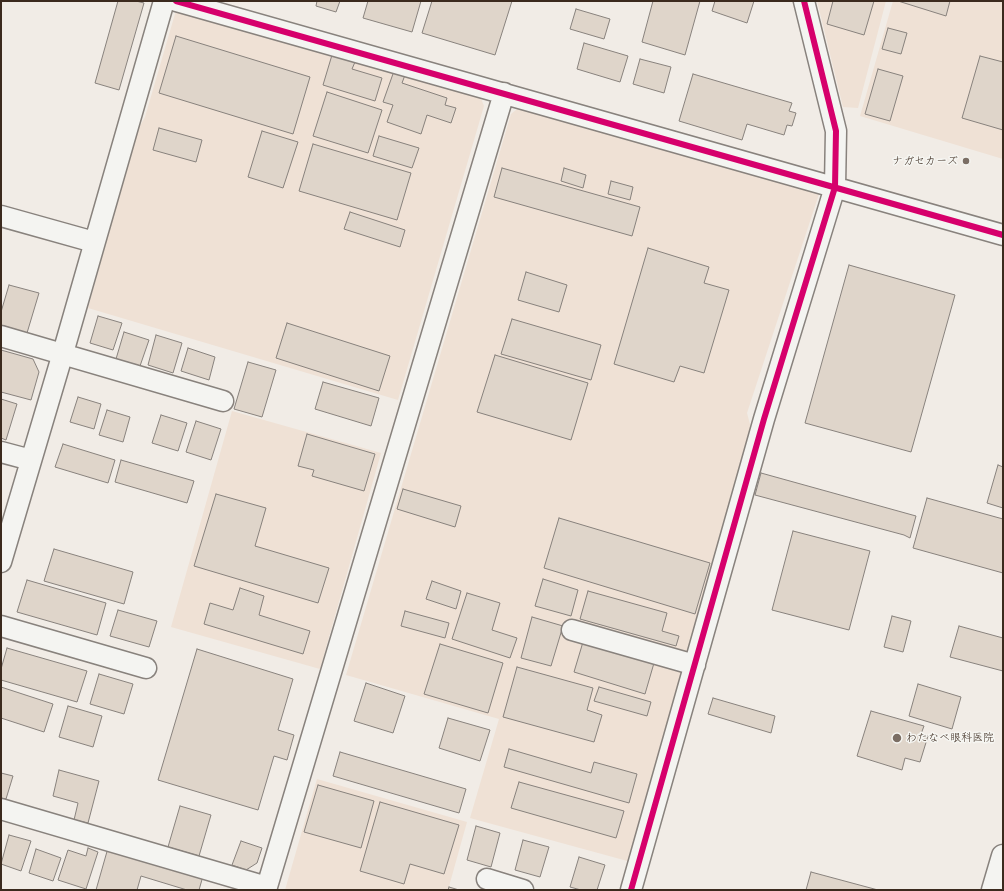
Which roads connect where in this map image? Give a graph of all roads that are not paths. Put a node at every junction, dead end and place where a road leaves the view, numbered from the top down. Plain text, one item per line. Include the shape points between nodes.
1 (164, 1) edge
2 (176, 1) edge
3 (804, 1) edge
4 (504, 93) junction
5 (835, 187) junction
6 (1, 216) edge
7 (1003, 235) edge
8 (94, 242) junction
9 (1, 336) edge
10 (63, 353) junction
11 (223, 401) dead end
12 (1, 452) edge
13 (31, 460) junction
14 (1, 562) edge
15 (1, 626) edge
16 (572, 630) dead end
17 (695, 665) junction
18 (146, 668) dead end
19 (1, 809) edge
20 (1003, 856) edge
21 (487, 879) dead end
22 (267, 888) edge
23 (523, 890) edge
24 (631, 890) edge
25 (993, 890) edge

1 - 8 street
2 - 4 street
3 - 5 street via 836,131
4 - 5 street
4 - 22 street
5 - 7 street
5 - 17 street via 764,418
6 - 8 street
8 - 10 street
9 - 10 street
10 - 11 street
10 - 13 street
12 - 13 street
13 - 14 street
15 - 18 street
16 - 17 street
17 - 24 street
19 - 22 street
20 - 25 main road
21 - 23 street

